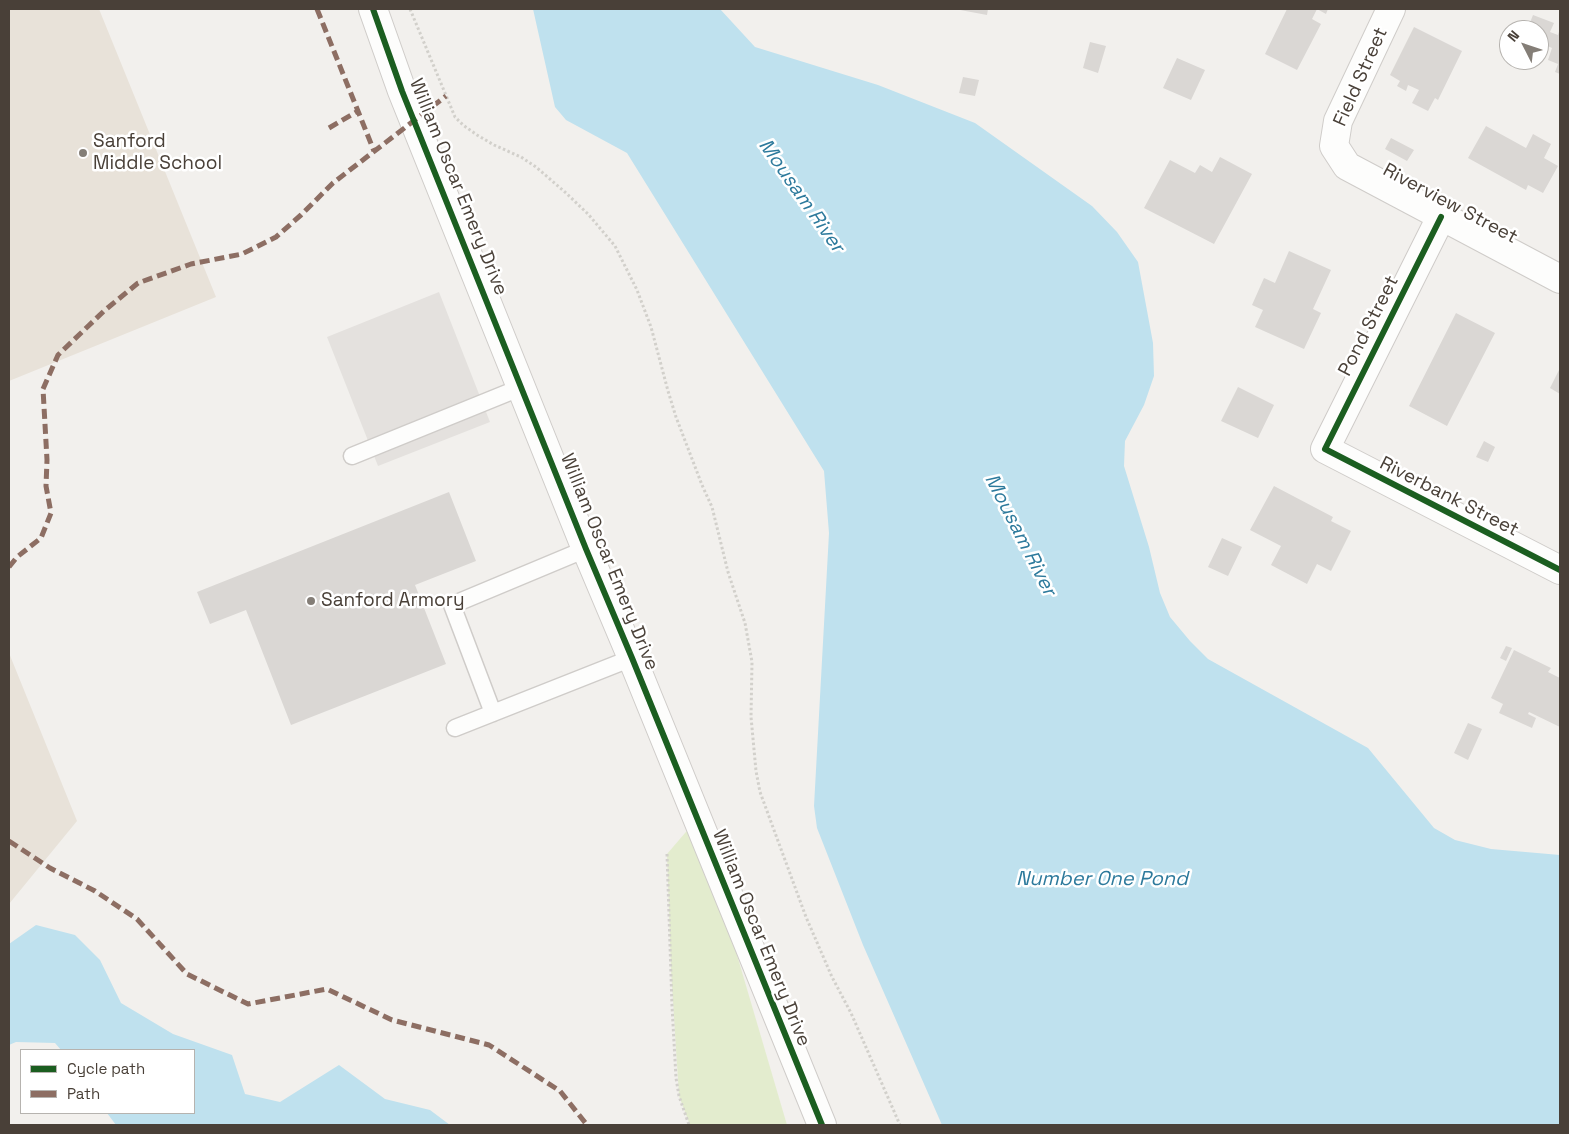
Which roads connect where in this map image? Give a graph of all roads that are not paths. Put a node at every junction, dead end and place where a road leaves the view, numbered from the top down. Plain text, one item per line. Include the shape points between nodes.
1 (374, 9) edge
2 (1391, 9) edge
3 (1334, 146) joint
4 (1441, 217) junction
5 (1560, 279) edge
6 (522, 387) junction
7 (1325, 449) joint
8 (352, 456) dead end
9 (586, 549) junction
10 (1560, 570) edge
11 (632, 658) junction
12 (493, 713) junction
13 (454, 728) dead end
14 (822, 1125) edge

1 - 6 street, William Oscar Emery Drive via 402,91
2 - 3 street, Field Street via 1338,121
3 - 4 street, Riverview Street via 1347,166
4 - 5 street, Riverview Street
4 - 7 street, Pond Street
6 - 8 lane
6 - 9 street, William Oscar Emery Drive
7 - 10 street, Riverbank Street
9 - 11 street, William Oscar Emery Drive
9 - 12 lane via 452,605
11 - 12 lane
11 - 14 street, William Oscar Emery Drive
12 - 13 lane

